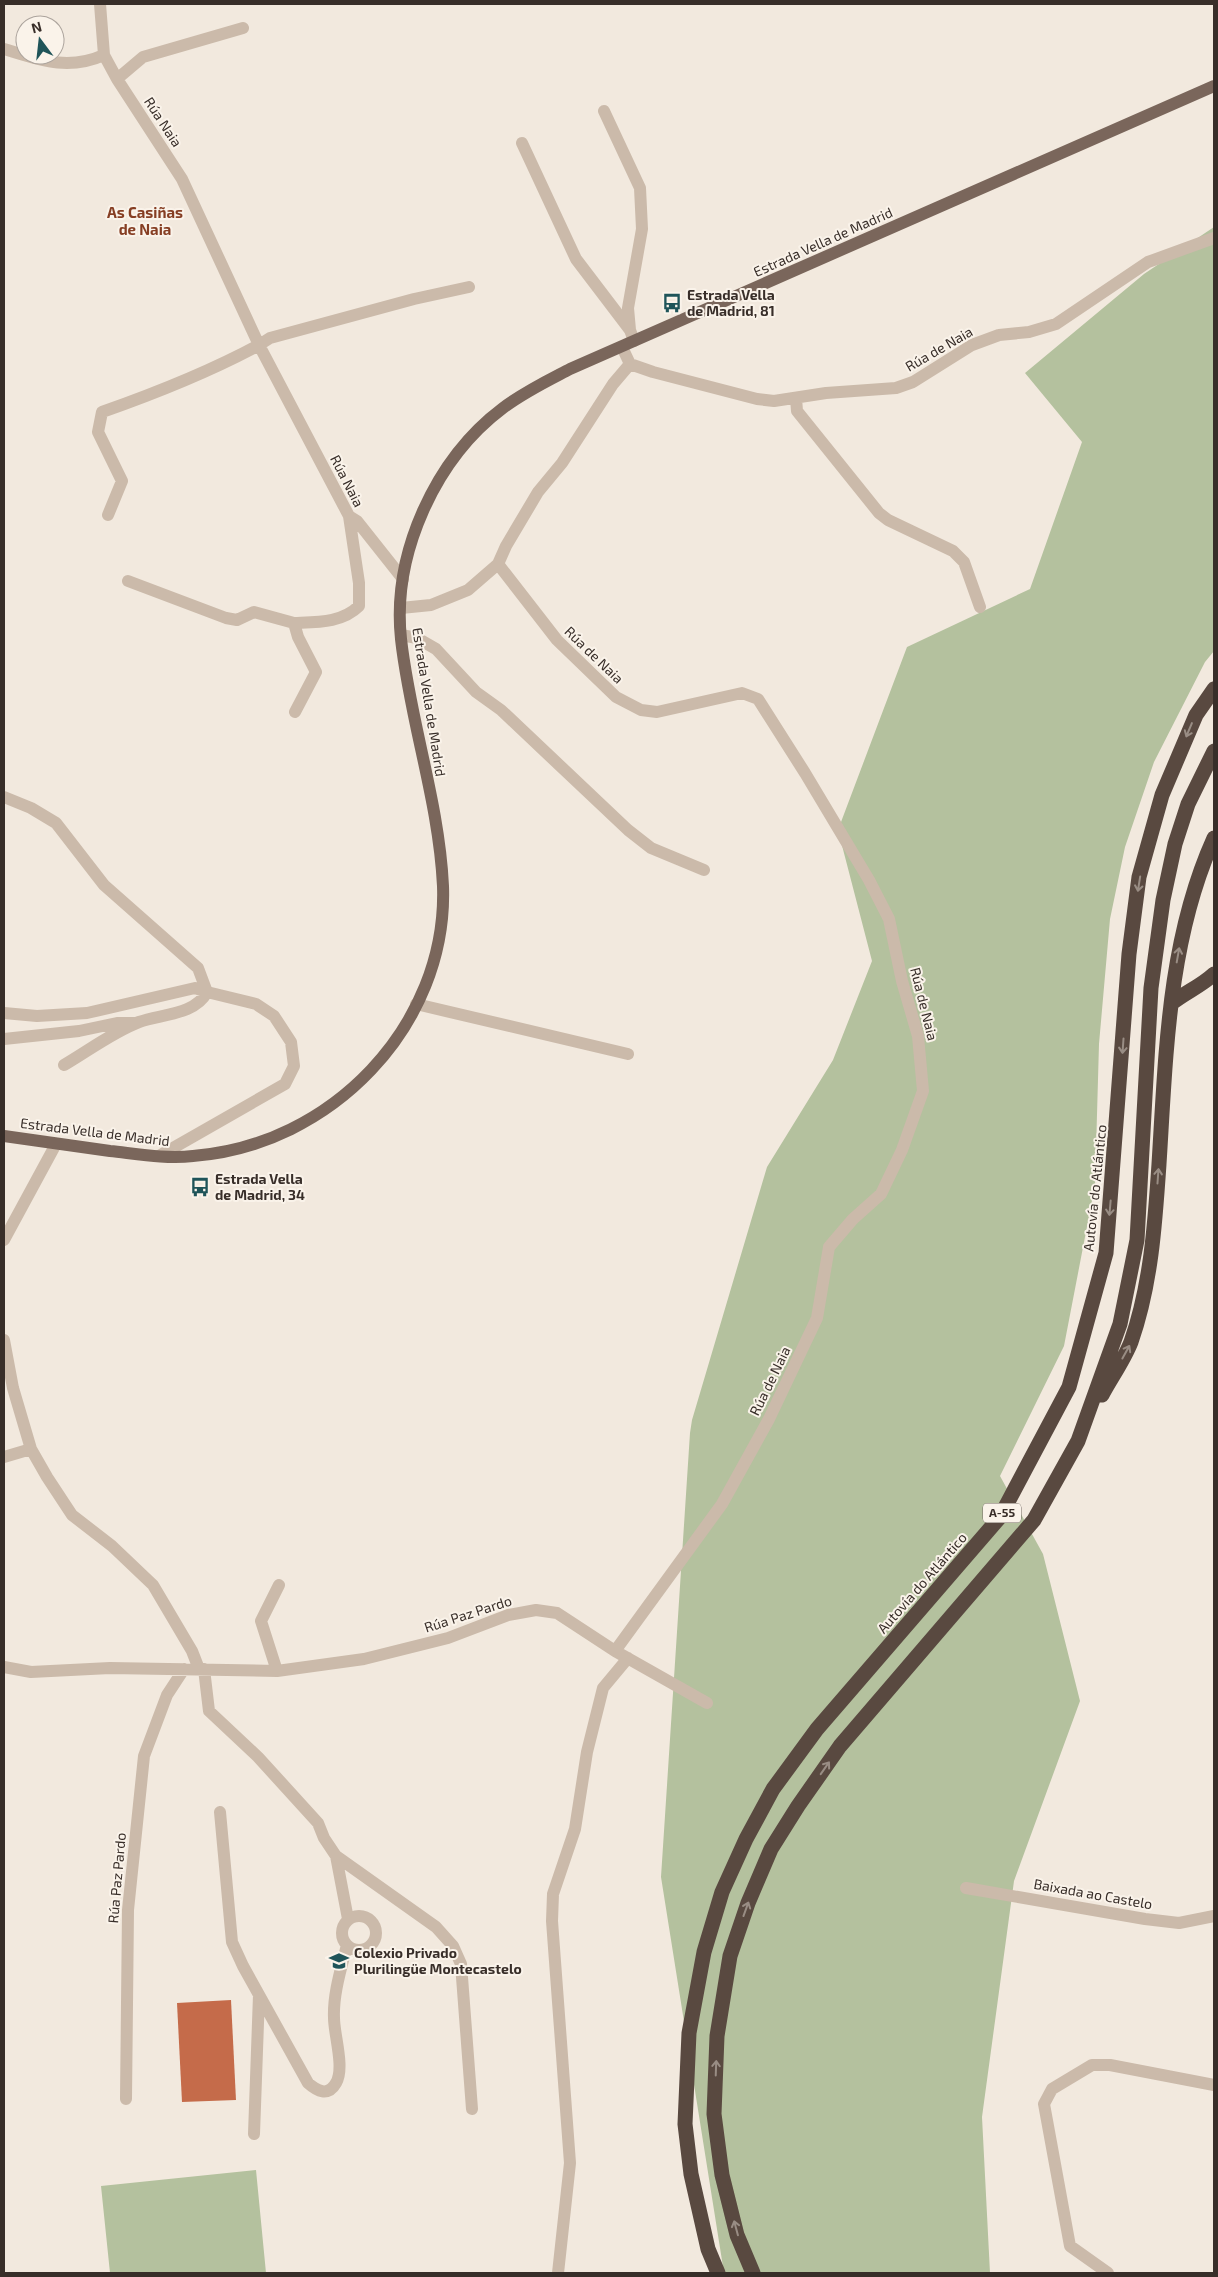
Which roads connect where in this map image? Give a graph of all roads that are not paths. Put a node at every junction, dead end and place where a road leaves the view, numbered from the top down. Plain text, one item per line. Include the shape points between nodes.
1 (100, 4) edge
2 (243, 28) dead end
3 (4, 49) edge
4 (104, 55) junction
5 (117, 78) junction
6 (1214, 86) edge
7 (604, 111) dead end
8 (522, 143) dead end
9 (1214, 238) edge
10 (469, 287) dead end
11 (632, 335) junction
12 (259, 345) junction
13 (622, 347) junction
14 (630, 364) junction
15 (796, 398) junction
16 (108, 515) dead end
17 (349, 516) junction
18 (498, 564) junction
19 (403, 579) junction
20 (128, 581) dead end
21 (401, 608) junction
22 (980, 608) dead end
23 (294, 623) junction
24 (401, 635) junction
25 (1214, 688) edge
26 (295, 712) dead end
27 (1214, 751) edge
28 (4, 797) edge
29 (1214, 838) edge
30 (704, 870) dead end
31 (1214, 974) edge
32 (1208, 985) edge
33 (207, 992) junction
34 (1172, 1003) junction
35 (416, 1004) junction
36 (4, 1013) edge
37 (138, 1022) junction
38 (4, 1039) edge
39 (628, 1054) dead end
40 (64, 1065) dead end
41 (4, 1136) edge
42 (56, 1144) junction
43 (159, 1156) junction
44 (4, 1240) edge
45 (4, 1340) edge
46 (1078, 1440) junction
47 (31, 1449) junction
48 (4, 1457) edge
49 (279, 1585) dead end
50 (615, 1651) junction
51 (628, 1658) junction
52 (4, 1667) edge
53 (184, 1669) junction
54 (201, 1669) junction
55 (277, 1671) junction
56 (707, 1703) dead end
57 (220, 1812) dead end
58 (336, 1856) junction
59 (966, 1888) dead end
60 (1214, 1916) edge
61 (348, 1919) junction
62 (347, 1945) junction
63 (259, 1995) junction
64 (1214, 2085) edge
65 (126, 2099) dead end
66 (472, 2109) dead end
67 (254, 2134) dead end
68 (558, 2273) edge
69 (718, 2273) edge
70 (753, 2273) edge
71 (1108, 2273) edge

1 - 4 street, Rúa Naia
2 - 5 street via 143,58
3 - 4 street via 52,64 91,61
4 - 5 street, Rúa Naia
5 - 12 street, Rúa Naia via 182,179
6 - 11 main road, Estrada Vella de Madrid
7 - 11 street via 640,188 642,229 628,308
8 - 11 street via 576,259
9 - 15 street, Rúa de Naia via 1148,262 1056,324 972,344 913,382 896,388
10 - 12 street via 270,338
11 - 13 main road, Estrada Vella de Madrid
12 - 16 street via 164,390 102,412 98,432 122,481
12 - 17 street, Rúa Naia
13 - 14 street
13 - 19 main road, Estrada Vella de Madrid via 535,387 502,408 474,435 450,464 431,497 413,538
14 - 15 street, Rúa de Naia via 757,399
14 - 18 street via 613,384 562,463 538,492
15 - 22 street via 797,412 878,512 953,551 964,562
17 - 19 street via 357,521
17 - 23 street, Rúa Naia via 359,583 359,606 351,614 324,622
18 - 21 street via 468,590 431,605
18 - 50 street, Rúa de Naia via 557,640 616,697 641,710 657,712 742,693 758,699 869,880 889,919 918,1036 923,1091 902,1150 881,1194 829,1247 817,1318 769,1419 722,1504
19 - 21 main road, Estrada Vella de Madrid
20 - 23 street, Rúa Naia via 226,618 237,620 254,612
21 - 24 main road, Estrada Vella de Madrid
23 - 26 street via 316,672
24 - 30 street via 417,638 436,649 476,692 500,710 651,848
24 - 35 main road, Estrada Vella de Madrid via 438,840 443,887 434,958
25 -> 69 highway, Autovía do Atlántico / A-55 via 1196,715 1162,795 1140,877 1129,954 1106,1253 1069,1387 1000,1517 817,1729 773,1789 722,1892 704,1952 689,2033 685,2124 691,2174 708,2249
27 - 46 highway, A-55 via 1188,804 1162,900 1150,988 1137,1240 1120,1324
28 - 33 street via 56,823 104,885 198,968
34 -> 29 highway via 1184,924 1198,874
31 - 32 highway
32 - 34 highway via 1192,989
33 - 36 street via 194,988 87,1013 37,1016
33 - 37 street via 194,1005 170,1015
33 - 43 street via 256,1004 274,1016 291,1042 294,1066 285,1084
46 -> 34 highway, A-55 via 1130,1344 1142,1304 1152,1254 1167,1033
35 - 39 street
35 - 43 main road, Estrada Vella de Madrid via 402,1033 381,1061 326,1110 260,1143 193,1156
37 - 38 street
37 - 40 street
41 - 42 main road, Estrada Vella de Madrid
42 - 43 main road, Estrada Vella de Madrid
42 - 44 street
45 - 47 street via 13,1388
70 -> 46 highway, A-55 via 737,2235 722,2175 714,2114 717,2036 728,1965 748,1903 771,1849 840,1746 1034,1520
47 - 48 street
47 - 54 street via 72,1515 112,1546 153,1585
49 - 55 street via 261,1621
50 - 51 street, Rúa Paz Pardo
50 - 55 street, Rúa Paz Pardo via 557,1613 536,1610 508,1615 448,1638 364,1659
51 - 56 street, Rúa Paz Pardo
51 - 68 street via 603,1688 587,1752 575,1830 553,1894 552,1921 570,2163
52 - 53 street, Rúa Paz Pardo via 31,1672
53 - 54 street, Rúa Paz Pardo
53 - 65 street, Rúa Paz Pardo via 167,1695 144,1756 128,1910
54 - 55 street, Rúa Paz Pardo
54 - 58 street via 209,1710 258,1757 318,1823
57 - 63 street via 232,1942
58 - 61 street
58 - 66 street via 436,1927 453,1946 461,1964
59 - 60 street, Baixada ao Castelo via 1145,1920 1179,1923
61 - 62 street via 342,1927 342,1937
61 - 62 street via 367,1918 374,1925 376,1934 373,1943 365,1949 355,1950
62 - 63 street via 336,1996 334,2018 339,2066 337,2082 332,2089 318,2092 308,2084
63 - 67 street
64 - 71 street via 1110,2065 1092,2065 1052,2089 1044,2104 1070,2246

